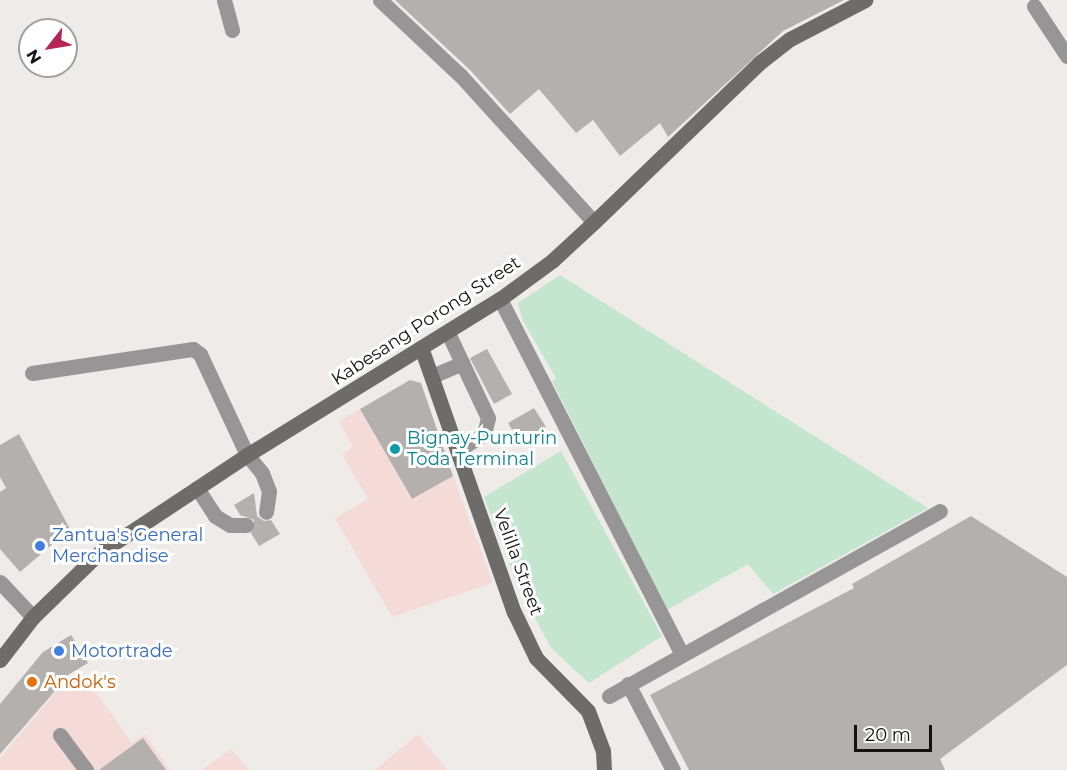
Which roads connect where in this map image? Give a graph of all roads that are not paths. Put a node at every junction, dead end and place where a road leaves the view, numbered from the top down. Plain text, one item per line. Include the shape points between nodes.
1 (224, 0) edge
2 (380, 0) edge
3 (865, 0) edge
4 (1034, 6) dead end
5 (232, 30) dead end
6 (1067, 56) edge
7 (594, 222) junction
8 (500, 299) junction
9 (448, 333) junction
10 (422, 350) junction
11 (462, 363) junction
12 (32, 373) dead end
13 (432, 376) junction
14 (457, 450) junction
15 (247, 455) junction
16 (197, 488) junction
17 (940, 511) dead end
18 (266, 512) dead end
19 (246, 525) dead end
20 (0, 582) edge
21 (33, 617) junction
22 (682, 654) junction
23 (0, 660) edge
24 (628, 684) junction
25 (609, 696) dead end
26 (60, 735) dead end
27 (86, 770) edge
28 (604, 770) edge
29 (673, 770) edge

1 - 5 street
2 - 7 street via 461,76
3 - 7 main road, Kabesang Porong Street via 790,39 759,63
4 - 6 street
7 - 8 main road, Kabesang Porong Street via 553,260
8 - 9 main road, Kabesang Porong Street
8 - 22 street
9 - 10 main road, Kabesang Porong Street
9 - 11 street
10 - 13 main road, Velilla Street
10 - 15 main road, Kabesang Porong Street
11 - 13 street
11 - 14 street via 489,427
12 - 15 street via 194,348
13 - 14 main road, Velilla Street
14 - 28 main road, Velilla Street via 514,612 536,658 588,711 603,751
15 - 16 main road, Kabesang Porong Street
15 - 18 street via 262,473 269,491
16 - 19 street via 215,516 230,525
16 - 21 main road, Kabesang Porong Street via 99,553
17 - 22 street
20 - 21 street
21 - 23 main road, Kabesang Porong Street
22 - 24 street
24 - 25 street
24 - 29 street
26 - 27 street

